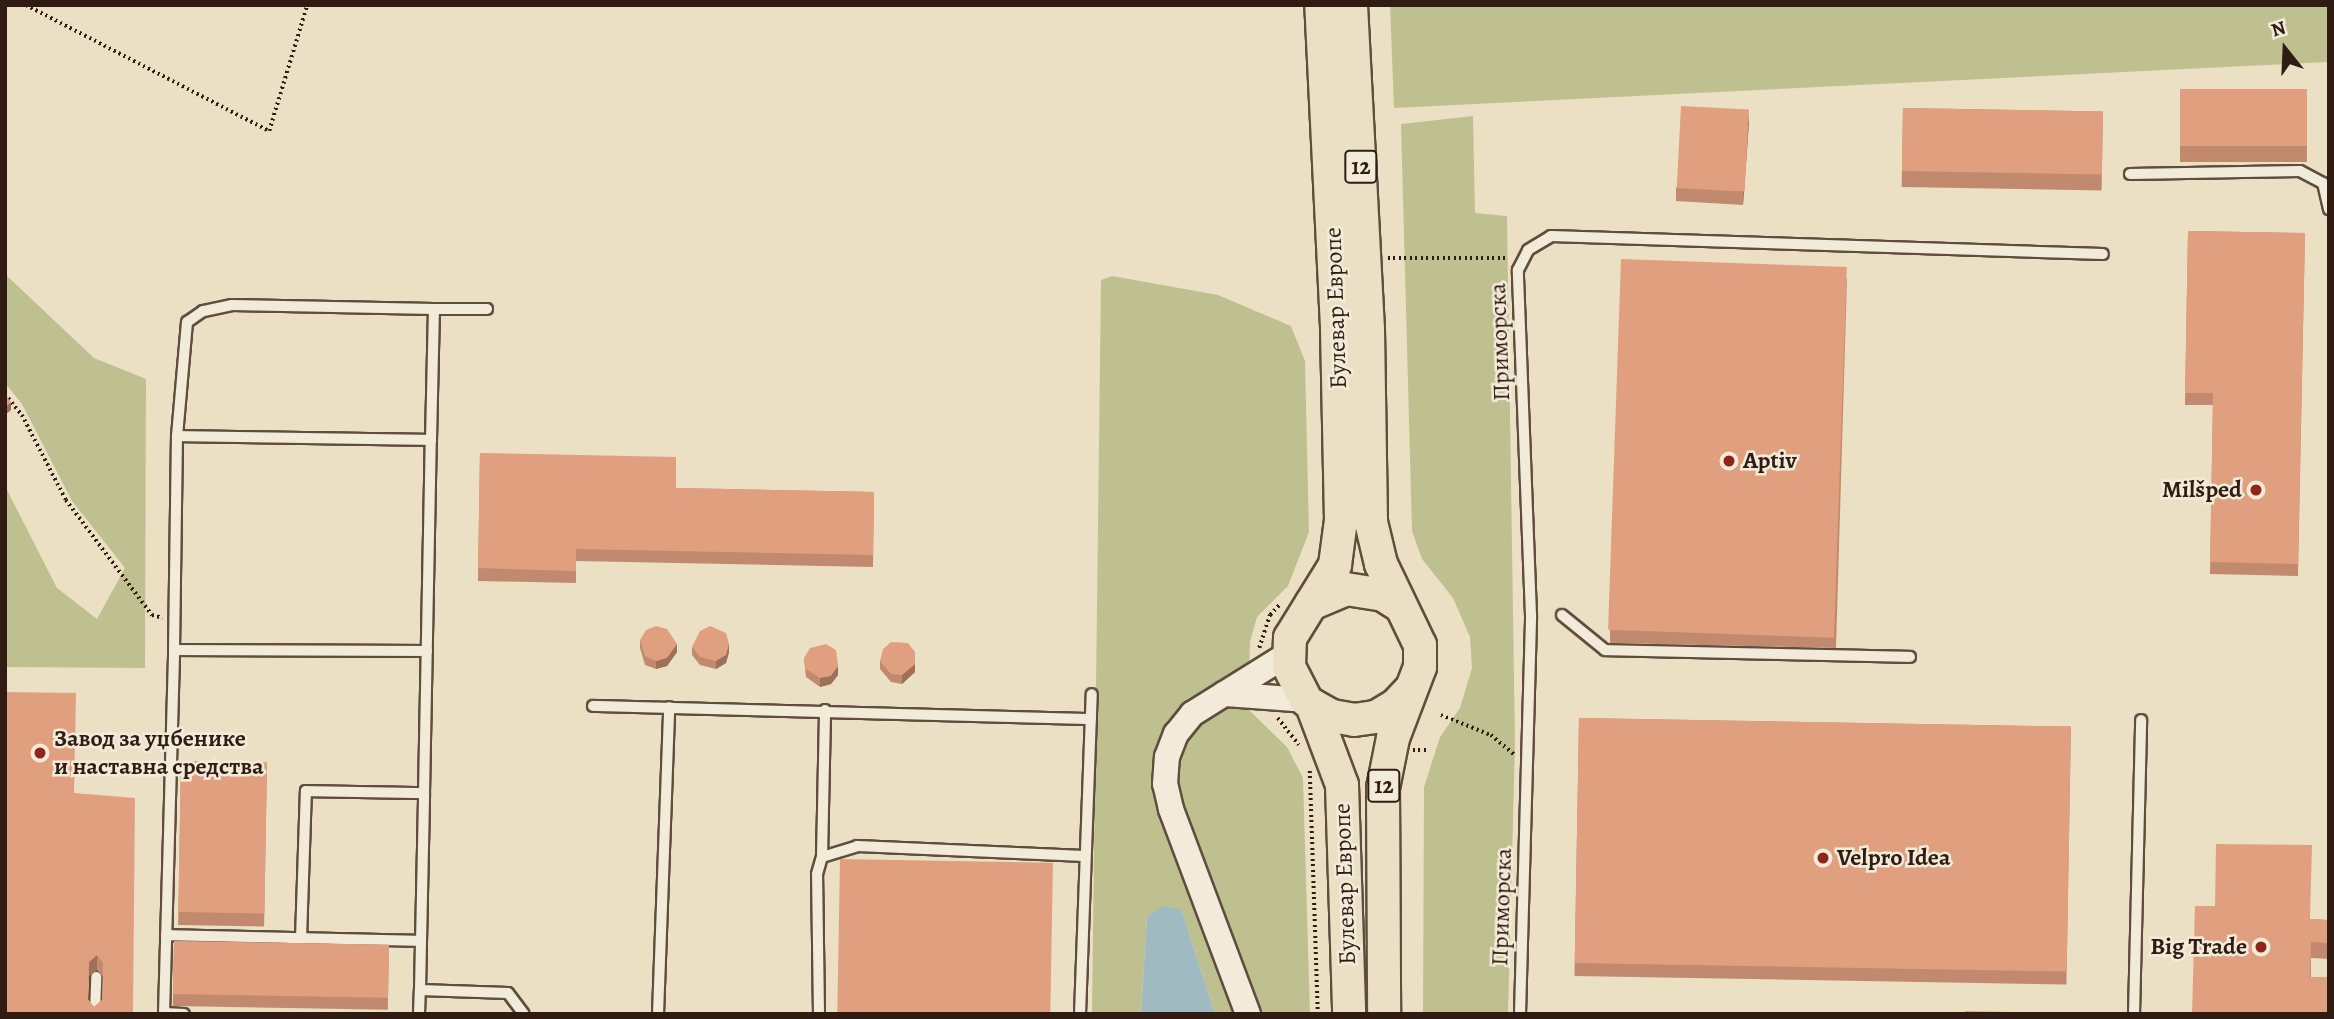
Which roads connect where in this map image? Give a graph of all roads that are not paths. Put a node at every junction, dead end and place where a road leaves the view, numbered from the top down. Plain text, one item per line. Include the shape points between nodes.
1 (1321, 5) edge
2 (1351, 5) edge
3 (2130, 174) dead end
4 (2329, 209) edge
5 (2103, 254) dead end
6 (434, 309) junction
7 (487, 310) dead end
8 (177, 436) junction
9 (432, 440) junction
10 (1311, 604) junction
11 (1399, 605) junction
12 (1562, 615) dead end
13 (174, 650) junction
14 (427, 651) junction
15 (1288, 654) junction
16 (1910, 657) dead end
17 (1411, 688) junction
18 (1092, 694) dead end
19 (1224, 694) junction
20 (1309, 702) junction
21 (593, 706) dead end
22 (668, 707) junction
23 (825, 710) junction
24 (1091, 719) junction
25 (2141, 720) dead end
26 (424, 793) junction
27 (1086, 856) junction
28 (822, 857) junction
29 (166, 936) junction
30 (301, 939) junction
31 (421, 942) junction
32 (96, 977) dead end
33 (420, 990) junction
34 (164, 1013) edge
35 (95, 1014) edge
36 (184, 1014) edge
37 (419, 1014) edge
38 (524, 1014) edge
39 (658, 1014) edge
40 (819, 1014) edge
41 (1080, 1014) edge
42 (1248, 1014) edge
43 (1349, 1014) edge
44 (1384, 1014) edge
45 (1520, 1014) edge
46 (2134, 1014) edge

1 - 10 main road, Булевар Европе / 12 via 1338,327 1340,520 1335,565
2 - 11 main road, Булевар Европе / 12 via 1368,330 1371,522 1381,564
3 - 4 lane via 2300,171 2323,183
5 - 45 lane, Приморска via 1551,236 1528,250 1518,270 1531,615
6 - 7 lane
6 - 8 lane via 232,305 203,311 187,322
6 - 9 lane
8 - 9 lane
8 - 13 lane
9 - 14 lane
10 - 11 main road via 1328,594 1356,589 1383,595
10 - 15 main road, Булевар Европе / 12 via 1297,622
11 - 17 main road, Булевар Европе / 12 via 1413,623 1420,645 1420,667
12 - 16 lane via 1605,650
13 - 14 lane
13 - 29 lane
14 - 26 lane
15 - 19 street
15 - 20 main road, Булевар Европе / 12 via 1296,684
17 - 20 main road via 1396,705 1376,717 1332,716
17 - 44 main road, Булевар Европе / 12 via 1393,738 1383,788
18 - 24 lane
19 - 20 street
19 - 42 street via 1192,714 1176,734 1167,757 1165,783
20 - 43 main road, Булевар Европе / 12 via 1342,785
21 - 22 lane
22 - 23 lane
22 - 39 lane
23 - 24 lane
23 - 28 lane
24 - 27 lane
25 - 46 lane
26 - 30 lane via 306,791
26 - 31 lane
27 - 28 lane via 857,846
27 - 41 lane
28 - 40 lane via 817,874
29 - 30 lane
29 - 34 lane
30 - 31 lane
31 - 33 lane
32 - 35 lane
33 - 37 lane
33 - 38 lane via 508,993
34 - 36 lane

